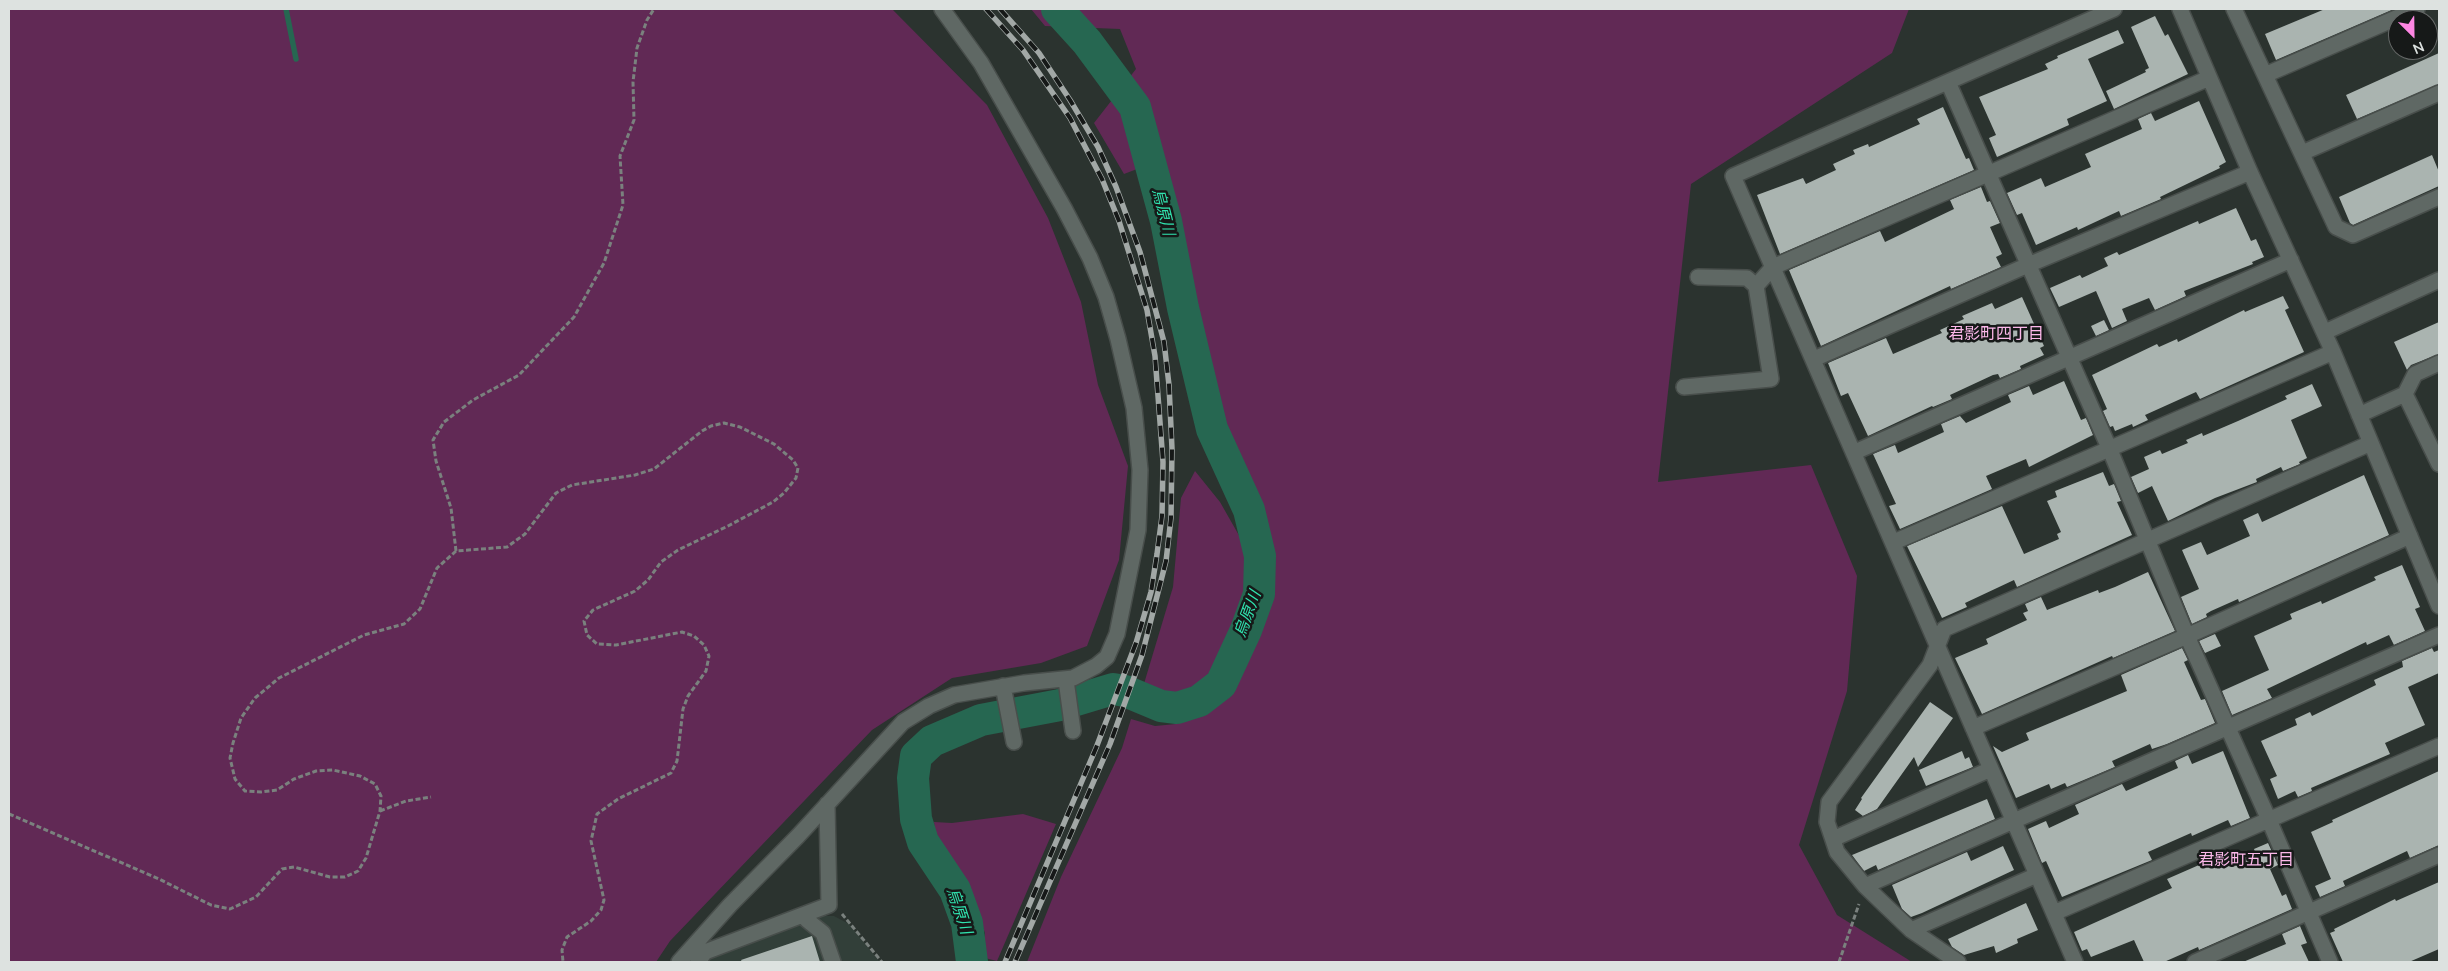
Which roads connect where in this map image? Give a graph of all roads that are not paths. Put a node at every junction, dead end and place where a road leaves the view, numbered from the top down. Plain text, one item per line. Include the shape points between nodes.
1 (942, 9) edge
2 (2114, 9) edge
3 (2180, 9) edge
4 (2234, 9) edge
5 (2417, 9) edge
6 (2265, 75) junction
7 (2209, 78) junction
8 (1948, 82) junction
9 (2439, 93) edge
10 (2302, 153) junction
11 (2250, 172) junction
12 (1988, 173) junction
13 (2439, 197) edge
14 (2291, 260) junction
15 (2028, 265) junction
16 (1773, 267) junction
17 (1698, 278) dead end
18 (2439, 280) edge
19 (1756, 286) junction
20 (2325, 332) junction
21 (2333, 352) junction
22 (2069, 357) junction
23 (1814, 359) junction
24 (2439, 363) edge
25 (1684, 387) dead end
26 (2405, 394) junction
27 (2359, 415) junction
28 (2371, 443) junction
29 (2110, 450) junction
30 (1855, 452) junction
31 (2439, 463) edge
32 (2410, 536) junction
33 (2147, 540) junction
34 (1894, 542) junction
35 (2439, 606) edge
36 (2439, 635) edge
37 (2187, 636) junction
38 (1937, 645) junction
39 (1068, 682) junction
40 (1004, 690) junction
41 (1072, 726) dead end
42 (1973, 728) junction
43 (2228, 728) junction
44 (1014, 742) dead end
45 (2439, 746) edge
46 (1991, 769) junction
47 (827, 804) junction
48 (2269, 820) junction
49 (2014, 822) junction
50 (1833, 839) junction
51 (2439, 855) edge
52 (2037, 875) junction
53 (1865, 886) junction
54 (2308, 912) junction
55 (2054, 913) junction
56 (804, 915) junction
57 (1911, 930) junction
58 (679, 962) edge
59 (698, 962) edge
60 (834, 962) edge
61 (1958, 962) edge
62 (2075, 962) edge
63 (2195, 962) edge
64 (2330, 962) edge

1 - 39 street via 980,63 1090,258 1106,297 1134,408 1140,470 1138,530 1129,582 1107,657
2 - 8 street
3 - 7 street
4 - 6 street
5 - 6 street
6 - 10 street
7 - 11 street
7 - 12 street
8 - 12 street
8 - 16 street via 1733,176
9 - 10 street
10 - 13 street via 2336,228 2353,235
11 - 14 street
11 - 15 street
12 - 15 street
12 - 16 street
14 - 20 street
14 - 22 street
15 - 22 street
15 - 23 street
16 - 19 street
16 - 23 street
17 - 19 street via 1746,278
18 - 20 street
19 - 25 street via 1771,379
20 - 21 street
21 - 27 street
21 - 29 street
22 - 29 street
22 - 30 street
23 - 30 street
24 - 26 street via 2415,374
26 - 27 street
26 - 31 street
27 - 28 street
28 - 32 street
28 - 33 street
29 - 33 street
29 - 34 street
30 - 34 street
32 - 35 street
32 - 37 street
33 - 37 street
33 - 38 street via 1944,629
34 - 38 street
36 - 43 street
37 - 42 street
37 - 43 street
38 - 42 street
38 - 50 street via 1930,665 1830,802 1826,822
39 - 40 street
39 - 41 street
40 - 44 street
40 - 47 street via 954,695 903,722
42 - 46 street
43 - 48 street
43 - 49 street
45 - 48 street
46 - 49 street
46 - 50 street
47 - 56 street via 829,905
47 - 58 street
48 - 54 street
48 - 55 street
49 - 52 street
49 - 53 street
50 - 53 street via 1838,852
51 - 54 street
52 - 55 street
52 - 57 street
53 - 57 street
54 - 63 street
54 - 64 street
55 - 62 street
56 - 59 street via 705,952
56 - 60 street via 823,933
57 - 61 street

